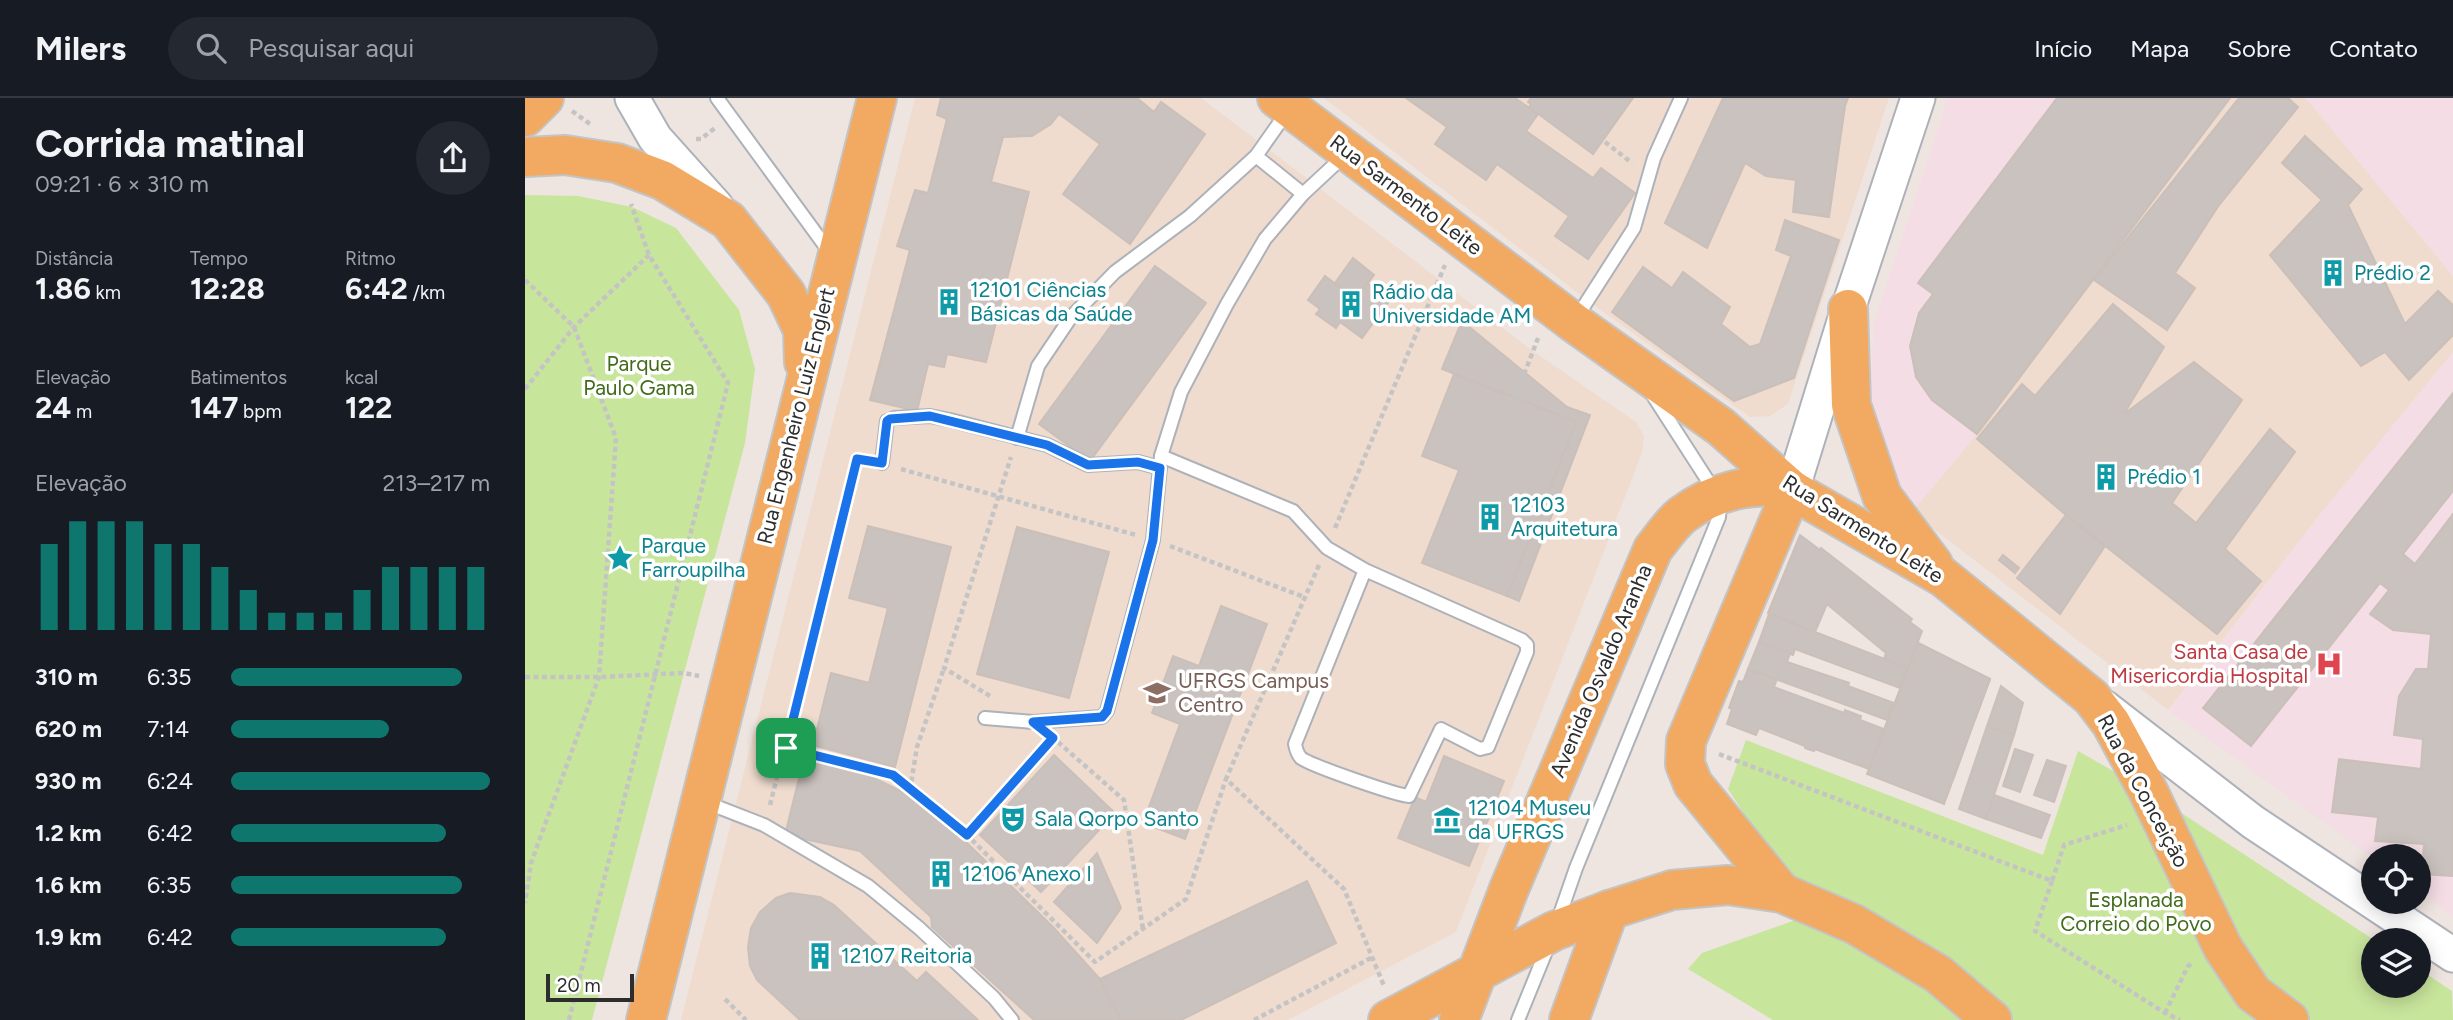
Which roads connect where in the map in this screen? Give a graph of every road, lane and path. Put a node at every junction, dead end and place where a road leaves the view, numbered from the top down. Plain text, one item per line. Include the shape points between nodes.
1 (544, 98) edge
2 (632, 98) edge
3 (716, 98) edge
4 (877, 98) edge
5 (1681, 98) edge
6 (1918, 98) edge
7 (1283, 103) edge
8 (525, 117) edge
9 (1605, 142) dead end
10 (1348, 151) junction
11 (1256, 156) junction
12 (525, 157) edge
13 (617, 163) junction
14 (1649, 177) junction
15 (1303, 194) junction
16 (728, 219) junction
17 (649, 255) junction
18 (835, 260) junction
19 (525, 280) edge
20 (1848, 309) junction
21 (1562, 313) junction
22 (574, 327) junction
23 (1633, 365) junction
24 (805, 382) junction
25 (525, 389) edge
26 (1515, 398) dead end
27 (1017, 438) junction
28 (1161, 462) junction
29 (882, 463) junction
30 (1792, 490) junction
31 (1717, 495) junction
32 (997, 497) junction
33 (1153, 540) junction
34 (1365, 570) junction
35 (1943, 577) junction
36 (1304, 597) dead end
37 (944, 668) junction
38 (655, 673) junction
39 (525, 677) edge
40 (599, 677) junction
41 (730, 684) junction
42 (2091, 697) junction
43 (985, 718) dead end
44 (1033, 722) junction
45 (1686, 741) junction
46 (786, 748) junction
47 (1226, 779) dead end
48 (910, 790) junction
49 (701, 800) junction
50 (2159, 815) junction
51 (764, 825) junction
52 (967, 835) junction
53 (2052, 881) junction
54 (1782, 893) junction
55 (525, 903) edge
56 (1609, 910) junction
57 (1143, 930) junction
58 (1553, 931) junction
59 (2223, 948) junction
60 (2453, 955) edge
61 (1371, 958) dead end
62 (1476, 973) junction
63 (725, 999) dead end
64 (2165, 1013) junction
65 (569, 1020) edge
66 (646, 1020) edge
67 (746, 1020) edge
68 (1013, 1020) edge
69 (1254, 1020) edge
70 (1388, 1020) edge
71 (1458, 1020) edge
72 (1518, 1020) edge
73 (1569, 1020) edge
74 (1992, 1020) edge
75 (2180, 1020) edge
76 (2289, 1020) edge

1 - 8 main road
2 - 16 main road via 655,138
3 - 18 lane
4 - 18 main road, Rua Engenheiro Luiz Englert
5 - 14 lane
6 - 20 main road
7 - 10 main road, Rua Sarmento Leite
7 - 11 lane
9 - 14 path
10 - 15 lane
10 - 21 main road, Rua Sarmento Leite
11 - 15 lane
11 - 27 lane via 1190,216 1115,272 1071,317 1038,366
12 - 13 main road via 565,155
13 - 16 main road via 662,180
13 - 17 path
14 - 21 lane via 1634,228
15 - 28 lane via 1265,239 1227,304 1181,392
16 - 24 main road via 786,294 803,330
17 - 22 path
17 - 38 path via 727,383
18 - 24 main road, Rua Engenheiro Luiz Englert
19 - 22 path
20 - 30 main road
20 - 35 main road via 1851,405 1882,496
21 - 23 main road, Rua Sarmento Leite
21 - 26 path
22 - 25 path
22 - 40 path via 616,438
23 - 30 main road, Rua Sarmento Leite via 1721,427
23 - 31 lane
24 - 41 main road, Rua Engenheiro Luiz Englert
27 - 28 lane via 1047,445 1088,465
27 - 29 lane via 930,416 894,418 887,421
27 - 32 path
28 - 33 lane
28 - 34 lane via 1293,510 1327,548
29 - 32 path
29 - 46 path via 857,459
30 - 31 main road, Avenida Osvaldo Aranha via 1766,486
30 - 35 main road, Rua Sarmento Leite
30 - 45 main road
31 - 58 lane via 1719,517
31 - 62 main road, Avenida Osvaldo Aranha via 1681,516 1653,549
32 - 33 path
32 - 37 path
33 - 36 path
33 - 44 lane via 1107,711 1102,717
34 - 34 lane via 1295,744 1296,752 1302,759 1409,796 1441,729 1481,749 1488,747 1527,645
35 - 42 main road, Rua Sarmento Leite
37 - 44 path
37 - 48 path via 917,747
38 - 40 path
38 - 41 path via 684,673
38 - 65 path
39 - 40 path
40 - 55 path via 531,863
41 - 49 main road, Rua Engenheiro Luiz Englert
42 - 50 main road, Rua da Conceição via 2111,723
42 - 60 main road, Rua Sarmento Leite via 2253,822
43 - 44 lane
45 - 53 path
45 - 54 main road via 1685,764 1693,784
46 - 48 path via 893,775
46 - 51 path
47 - 57 path via 1186,899
48 - 52 path
49 - 51 lane
49 - 66 main road, Rua Engenheiro Luiz Englert
50 - 53 path via 2064,845
50 - 59 main road, Rua da Conceição
51 - 68 lane via 868,886
52 - 57 path via 1095,962
52 - 57 path via 1053,738 1125,800
53 - 64 path via 2035,931
54 - 56 main road via 1728,885 1672,890
54 - 74 main road via 1854,924 1938,974
56 - 58 main road
56 - 73 main road
58 - 62 main road
58 - 72 lane
59 - 64 path via 2188,965
59 - 76 main road, Rua da Conceição via 2253,993
61 - 69 path
62 - 70 main road
62 - 71 main road, Avenida Osvaldo Aranha
63 - 67 path
64 - 75 path

